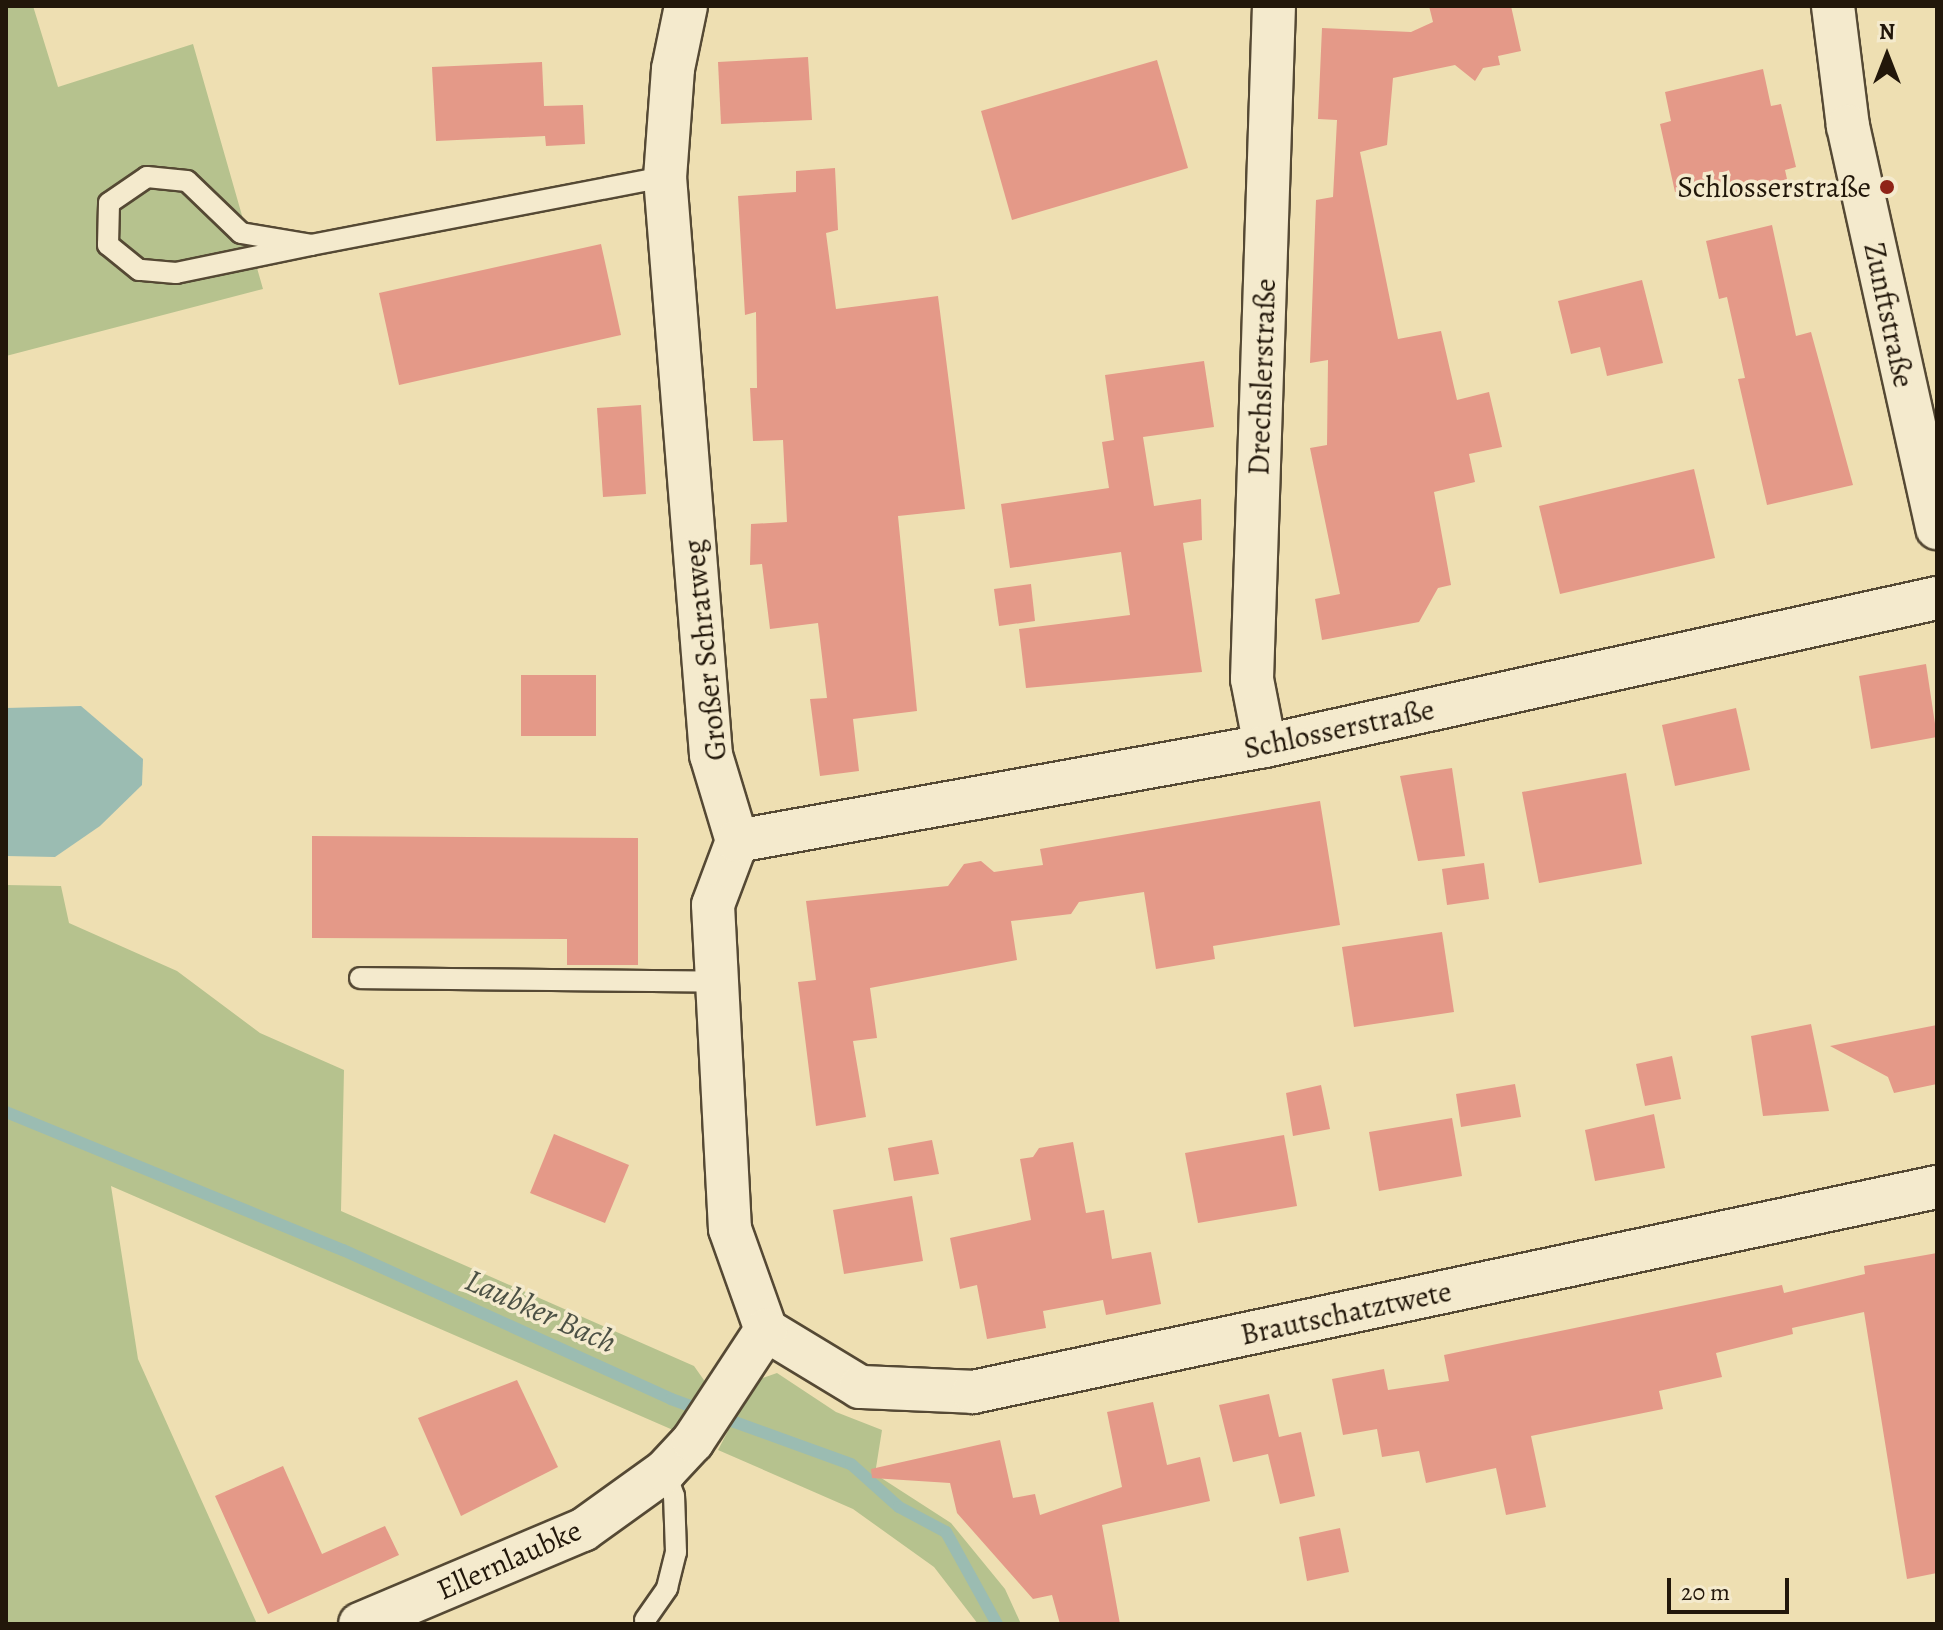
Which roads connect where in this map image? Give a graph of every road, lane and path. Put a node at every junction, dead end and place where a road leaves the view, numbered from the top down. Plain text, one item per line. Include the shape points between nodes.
1 (686, 6) edge
2 (1274, 6) edge
3 (1833, 6) edge
4 (665, 177) junction
5 (311, 245) junction
6 (1937, 528) edge
7 (1937, 598) edge
8 (1265, 746) junction
9 (737, 841) junction
10 (360, 978) dead end
11 (717, 982) junction
12 (1937, 1187) edge
13 (766, 1330) junction
14 (665, 1471) junction
15 (645, 1620) dead end
16 (360, 1624) edge

1 - 4 street, Großer Schratweg via 673,69
2 - 8 street, Drechslerstraße via 1252,679
3 - 6 street, Zunftstraße via 1848,126
4 - 5 lane
4 - 9 street, Großer Schratweg via 711,755
5 - 5 lane via 176,273 139,270 108,245 109,203 147,177 187,181 241,233
7 - 8 street, Schlosserstraße
8 - 9 street, Schlosserstraße
9 - 11 street via 713,905
10 - 11 lane
11 - 13 street via 730,1229
12 - 13 street, Brautschatztwete via 973,1392 860,1387
13 - 14 street, Ellernlaubke via 720,1392 693,1441
14 - 15 lane via 676,1510 676,1552 667,1588
14 - 16 street, Ellernlaubke via 583,1530

